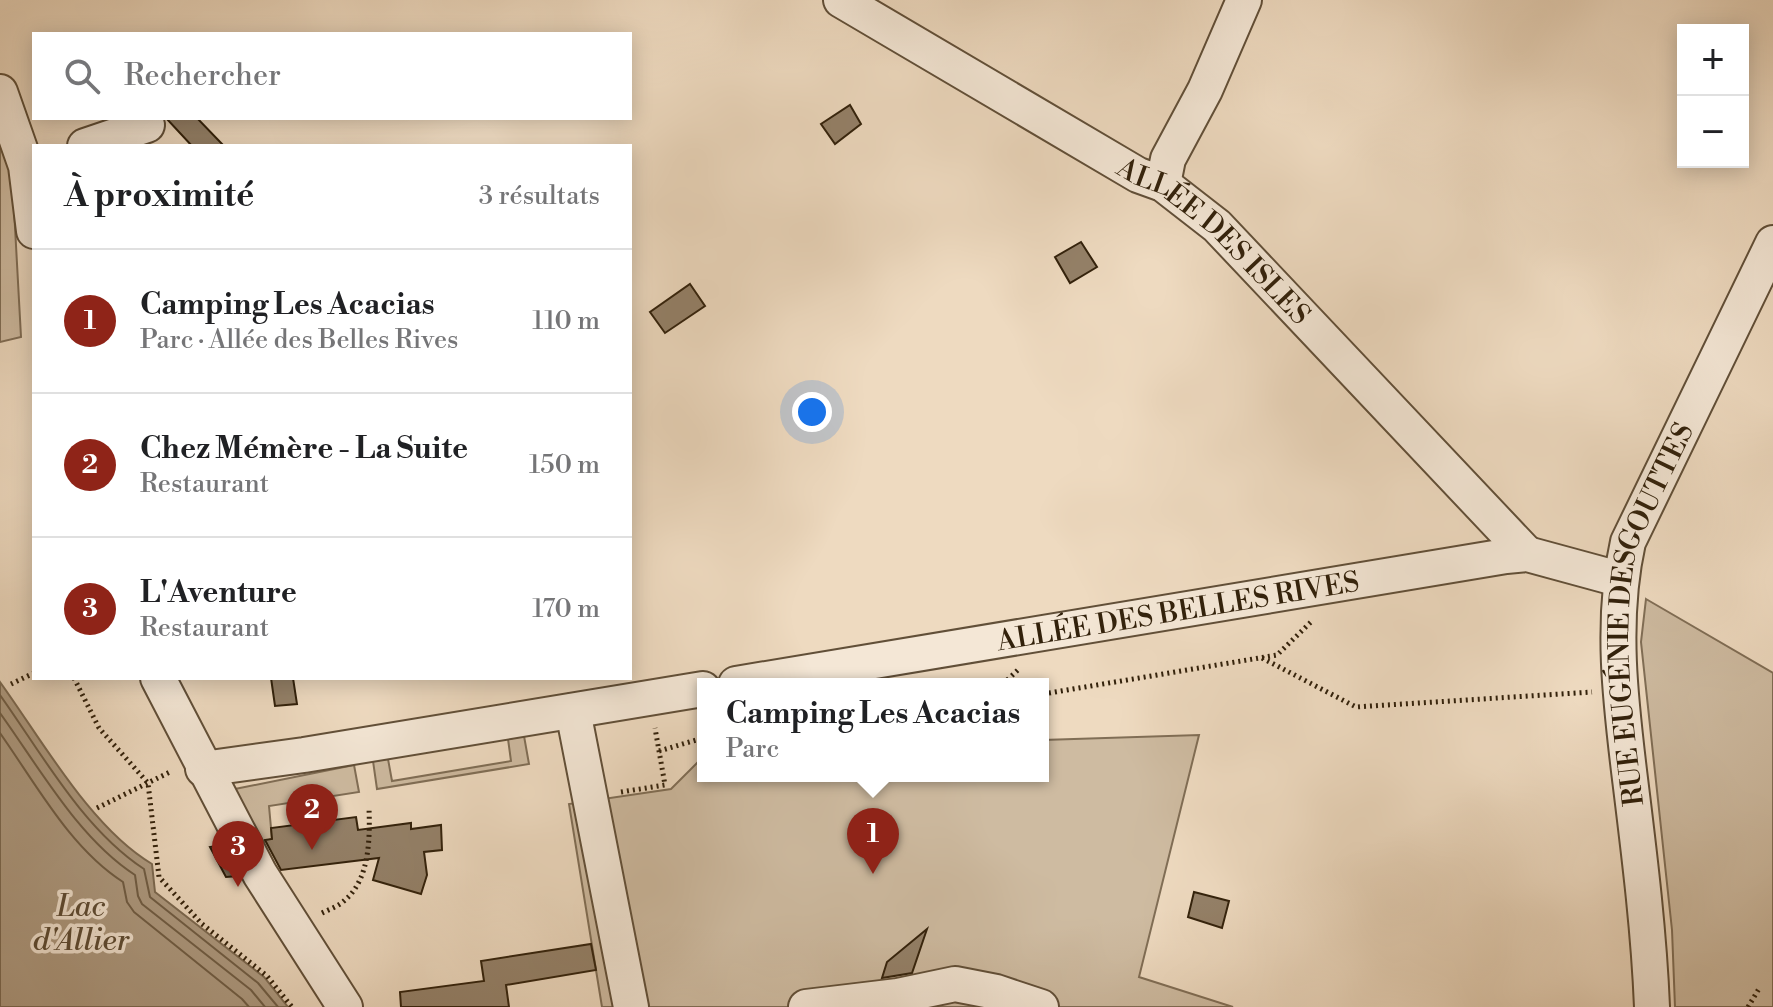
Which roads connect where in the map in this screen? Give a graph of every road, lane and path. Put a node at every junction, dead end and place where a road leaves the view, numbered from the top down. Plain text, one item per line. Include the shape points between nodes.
1 (841, 0) edge
2 (1244, 0) edge
3 (0, 92) edge
4 (147, 125) dead end
5 (91, 144) edge
6 (30, 165) edge
7 (1163, 184) junction
8 (32, 198) edge
9 (1773, 243) edge
10 (1527, 554) junction
11 (1619, 579) junction
12 (1338, 584) junction
13 (1262, 658) junction
14 (32, 674) edge
15 (772, 678) edge
16 (75, 680) edge
17 (159, 680) edge
18 (11, 684) dead end
19 (697, 690) edge
20 (1619, 691) junction
21 (1049, 693) edge
22 (573, 711) junction
23 (654, 722) dead end
24 (697, 740) edge
25 (659, 751) junction
26 (188, 770) junction
27 (148, 783) junction
28 (588, 796) junction
29 (97, 808) dead end
30 (369, 808) dead end
31 (294, 930) junction
32 (1760, 987) dead end
33 (292, 1007) edge
34 (345, 1007) edge
35 (631, 1007) edge
36 (806, 1007) edge
37 (1041, 1007) edge
38 (1652, 1007) edge
39 (1748, 1007) edge

1 - 7 street, ALLÉE DES ISLES via 1138,175
2 - 7 street via 1168,159
3 - 6 street
4 - 5 street
6 - 8 street
7 - 10 street, ALLÉE DES ISLES via 1217,226
9 - 11 street, RUE EUGÉNIE DESGOUTTES via 1628,542
10 - 11 street, ALLÉE DES BELLES RIVES
10 - 12 street, ALLÉE DES BELLES RIVES
11 - 20 street, RUE EUGÉNIE DESGOUTTES
12 - 13 path via 1337,598 1277,655
12 - 15 street, ALLÉE DES BELLES RIVES
13 - 20 path via 1356,707
13 - 21 path
14 - 18 path
16 - 27 path via 99,728
17 - 26 street
19 - 22 street
20 - 38 street, RUE EUGÉNIE DESGOUTTES via 1650,941
22 - 26 street
22 - 28 street
23 - 25 path
24 - 25 path
25 - 28 path via 665,785
26 - 27 path
26 - 31 street
27 - 29 path
27 - 33 path via 159,877 202,924 267,976
28 - 35 street
30 - 31 path via 364,870 347,899
31 - 34 street
32 - 39 path
36 - 37 street via 955,984

